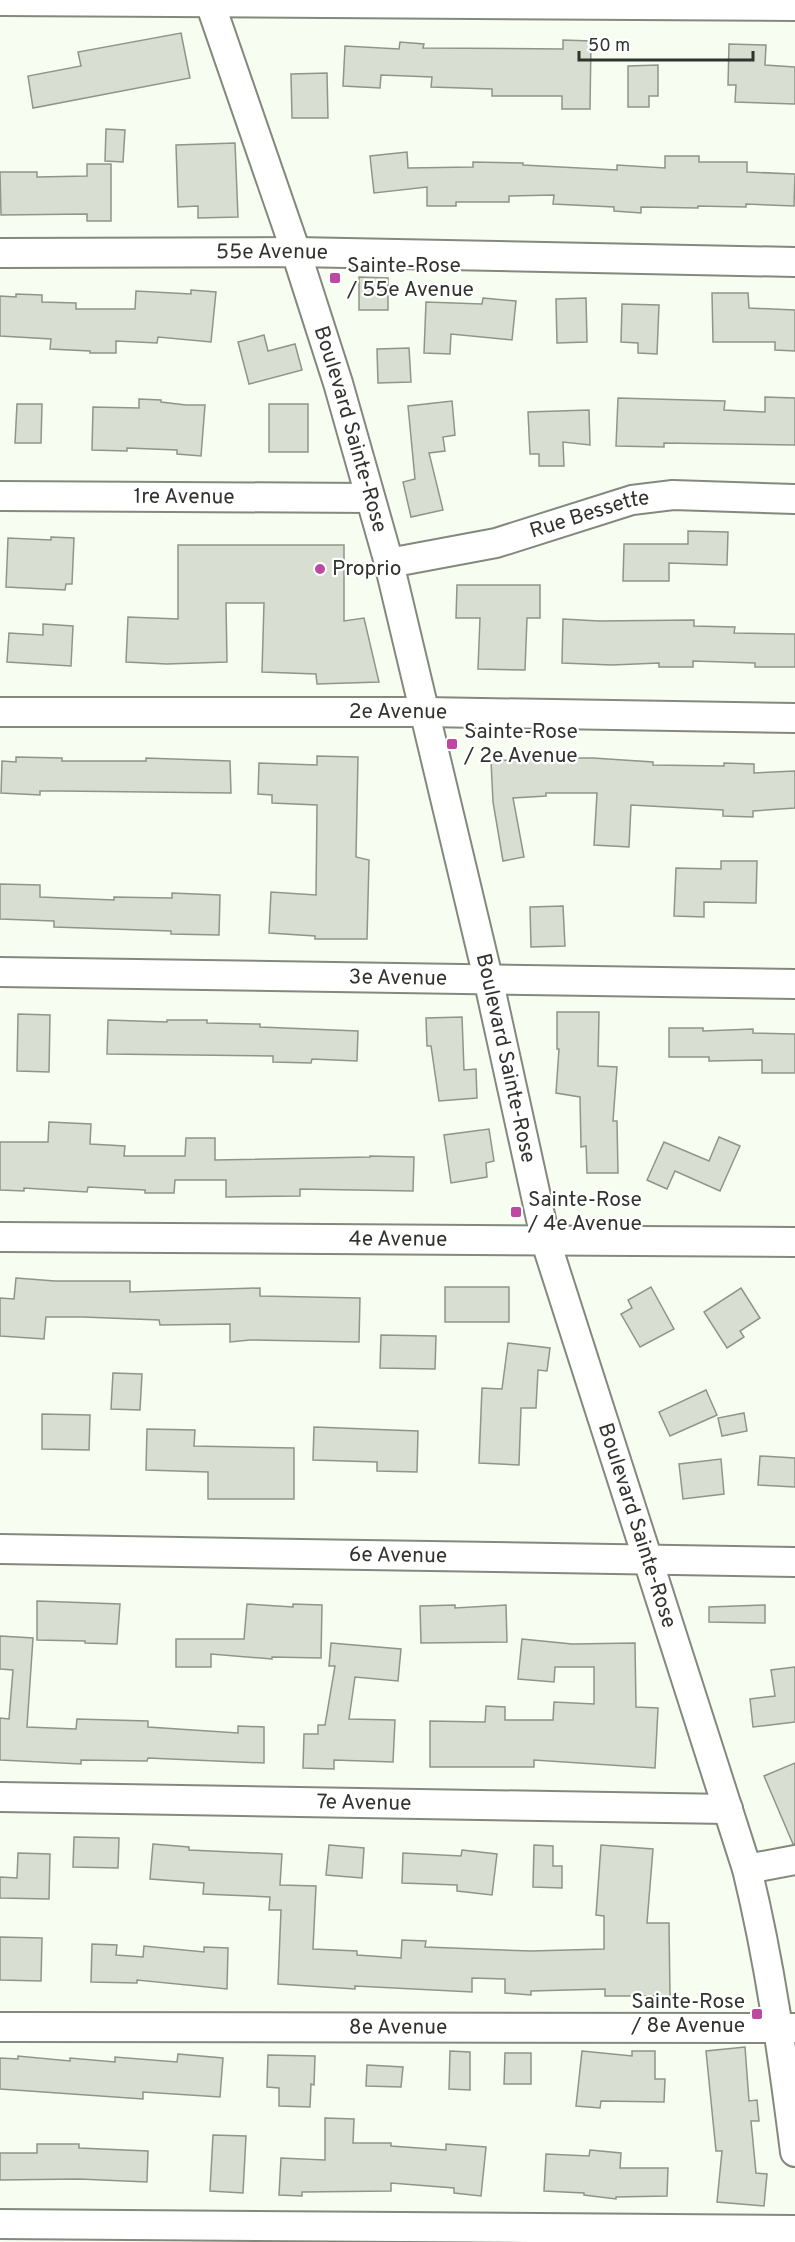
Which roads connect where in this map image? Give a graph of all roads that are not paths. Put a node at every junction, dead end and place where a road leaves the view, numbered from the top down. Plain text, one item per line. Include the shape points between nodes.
1 (0, 1) edge
2 (210, 1) edge
3 (795, 6) edge
4 (296, 252) junction
5 (0, 253) edge
6 (795, 262) edge
7 (0, 496) edge
8 (370, 498) junction
9 (795, 499) edge
10 (389, 563) junction
11 (0, 712) edge
12 (425, 712) junction
13 (795, 718) edge
14 (0, 972) edge
15 (488, 978) junction
16 (795, 984) edge
17 (0, 1237) edge
18 (546, 1242) junction
19 (795, 1242) edge
20 (0, 1549) edge
21 (649, 1560) junction
22 (795, 1562) edge
23 (0, 1797) edge
24 (728, 1809) junction
25 (795, 1860) edge
26 (747, 1869) junction
27 (0, 2027) edge
28 (787, 2027) edge
29 (795, 2152) edge
30 (0, 2224) edge
31 (795, 2229) edge

1 - 2 street
2 - 3 street
2 - 4 street, Boulevard Sainte-Rose
4 - 5 street, 55e Avenue
4 - 6 street, 55e Avenue
4 - 8 street, Boulevard Sainte-Rose
7 - 8 street, 1re Avenue
8 - 10 street, Boulevard Sainte-Rose
9 - 10 street, Rue Bessette via 673,495 632,500 496,543
10 - 12 street, Boulevard Sainte-Rose
11 - 12 street, 2e Avenue
12 - 13 street, 2e Avenue
12 - 15 street, Boulevard Sainte-Rose
14 - 15 street, 3e Avenue
15 - 16 street, 3e Avenue
15 - 18 street, Boulevard Sainte-Rose
17 - 18 street, 4e Avenue
18 - 19 street, 4e Avenue
18 - 21 street, Boulevard Sainte-Rose
20 - 21 street, 6e Avenue
21 - 22 street, 6e Avenue
21 - 24 street, Boulevard Sainte-Rose
23 - 24 street, 7e Avenue
24 - 26 street, Boulevard Sainte-Rose
25 - 26 street
26 - 28 street, Boulevard Sainte-Rose
27 - 28 street, 8e Avenue
28 - 29 street, Boulevard Sainte-Rose
30 - 31 street

